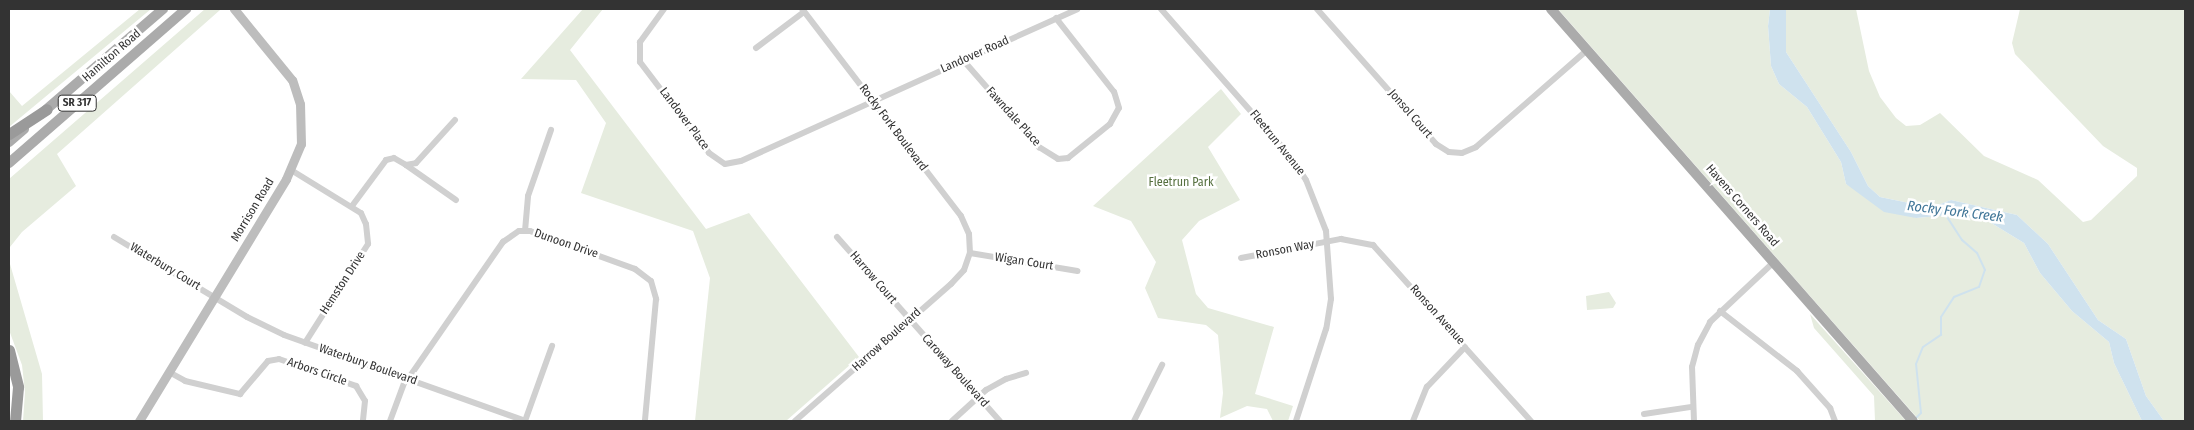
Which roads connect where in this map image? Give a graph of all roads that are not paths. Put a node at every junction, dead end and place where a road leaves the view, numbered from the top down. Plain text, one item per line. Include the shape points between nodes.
1 (163, 9) edge
2 (186, 9) edge
3 (234, 9) edge
4 (664, 9) edge
5 (1074, 9) edge
6 (1161, 9) edge
7 (1317, 9) edge
8 (1551, 9) edge
9 (803, 10) edge
10 (1056, 18) junction
11 (756, 48) dead end
12 (1587, 50) junction
13 (963, 60) junction
14 (873, 101) junction
15 (47, 109) junction
16 (455, 120) dead end
17 (551, 130) dead end
18 (9, 134) edge
19 (9, 142) edge
20 (9, 163) edge
21 (406, 165) junction
22 (291, 170) junction
23 (456, 200) dead end
24 (352, 206) junction
25 (525, 231) junction
26 (114, 237) dead end
27 (837, 237) dead end
28 (1328, 242) junction
29 (970, 253) junction
30 (1241, 258) dead end
31 (1774, 262) junction
32 (1078, 271) dead end
33 (215, 297) junction
34 (1720, 311) junction
35 (910, 320) junction
36 (305, 343) junction
37 (552, 346) dead end
38 (1465, 347) junction
39 (9, 350) edge
40 (1162, 365) dead end
41 (168, 372) junction
42 (1026, 373) dead end
43 (407, 379) junction
44 (979, 398) junction
45 (1691, 407) junction
46 (1644, 414) dead end
47 (15, 421) edge
48 (139, 421) edge
49 (363, 421) edge
50 (390, 421) edge
51 (525, 421) edge
52 (645, 421) edge
53 (795, 421) edge
54 (952, 421) edge
55 (1000, 421) edge
56 (1134, 421) edge
57 (1296, 421) edge
58 (1413, 421) edge
59 (1531, 421) edge
60 (1694, 421) edge
61 (1835, 421) edge
62 (1913, 421) edge

1 - 15 main road, Hamilton Road / SR 317
2 - 20 main road, Hamilton Road / SR 317
3 - 22 main road, Morrison Road via 281,63 297,91 302,130
4 - 14 street, Landover Place via 640,42 640,62 716,160 725,164 741,161
5 - 10 street, Landover Road
6 - 28 street, Fleetrun Avenue via 1291,157 1306,180
7 - 12 street, Jonsol Court via 1436,144 1449,152 1462,153 1476,147
8 - 12 main road, Havens Corners Road
9 - 11 street
9 - 14 street, Rocky Fork Boulevard
10 - 13 street, Landover Road
10 - 13 street, Fawndale Place via 1114,92 1119,108 1110,124 1068,158 1058,159 1039,147
12 - 31 main road, Havens Corners Road
13 - 14 street, Landover Road
14 - 29 street, Rocky Fork Boulevard via 961,216 969,234
15 - 18 highway
15 - 19 main road, Hamilton Road / SR 317
16 - 21 street via 416,163
17 - 25 street via 528,196
21 - 23 street
21 - 24 street via 394,158 386,160
22 - 24 street, Hemston Drive
22 - 33 main road, Morrison Road
24 - 36 street, Hemston Drive via 366,224 368,244
25 - 43 street, Dunoon Drive via 510,235 503,242
25 - 52 street, Dunoon Drive via 635,268 651,281 656,299
26 - 33 street, Waterbury Court
27 - 35 street, Harrow Court
28 - 30 street, Ronson Way
28 - 38 street, Ronson Avenue via 1362,240 1372,245
28 - 57 street, Fleetrun Avenue via 1331,299
29 - 32 street, Wigan Court
29 - 35 street, Harrow Boulevard via 964,270
31 - 34 street
31 - 62 main road, Havens Corners Road
33 - 36 street, Waterbury Boulevard via 247,317
33 - 41 main road, Morrison Road
34 - 45 street via 1710,322 1698,346 1692,367
34 - 61 street via 1797,371 1830,408
35 - 44 street, Caroway Boulevard
35 - 53 street, Harrow Boulevard
36 - 43 street, Waterbury Boulevard
37 - 51 street
38 - 58 street via 1427,387
38 - 59 street, Ronson Avenue
39 - 47 highway via 18,387
40 - 56 street
41 - 48 main road, Morrison Road
41 - 49 street, Arbors Circle via 185,381 240,394 268,361 279,359 356,386 365,401
42 - 44 street via 1006,379
43 - 50 street, Dunoon Drive
43 - 51 street, Waterbury Boulevard
44 - 54 street
44 - 55 street, Caroway Boulevard
45 - 46 street
45 - 60 street

